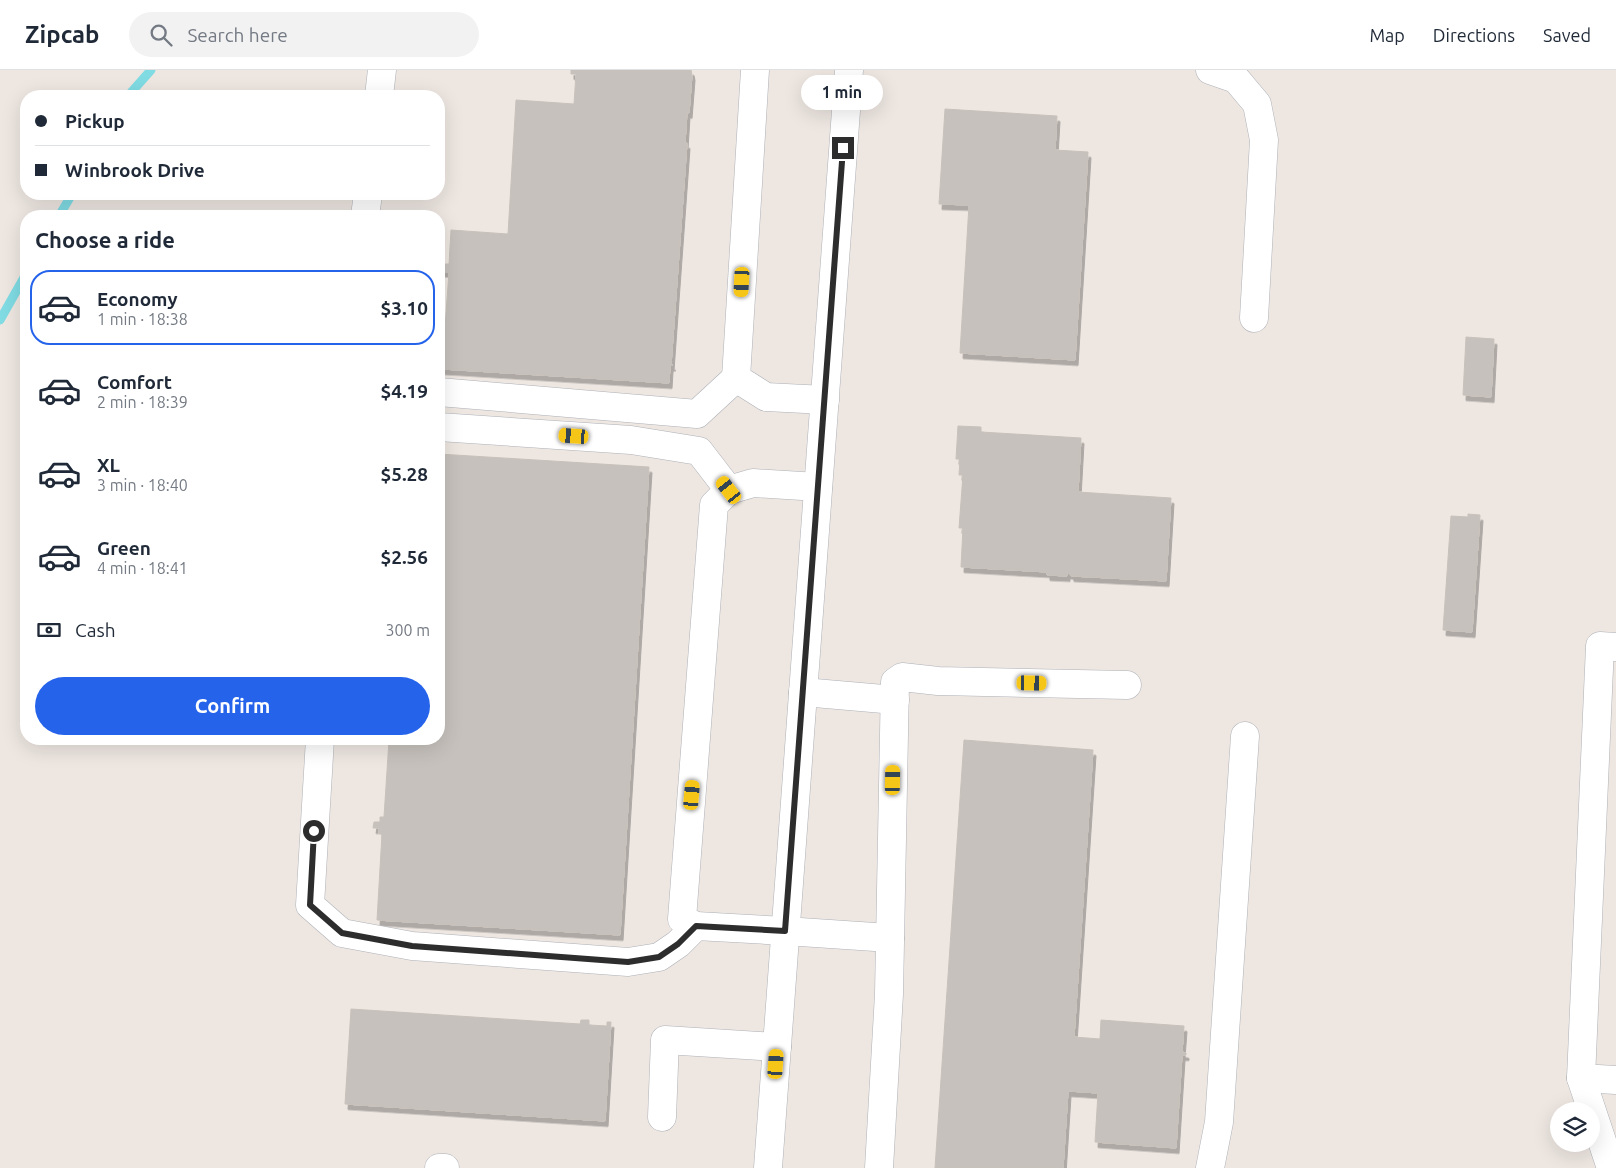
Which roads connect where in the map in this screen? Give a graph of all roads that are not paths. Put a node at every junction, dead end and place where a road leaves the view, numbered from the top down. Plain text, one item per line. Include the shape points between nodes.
1 (382, 70) edge
2 (755, 70) edge
3 (849, 70) edge
4 (1210, 70) edge
5 (380, 90) edge
6 (1254, 318) dead end
7 (736, 378) junction
8 (445, 393) edge
9 (825, 400) junction
10 (445, 427) edge
11 (818, 486) junction
12 (729, 490) junction
13 (1616, 647) edge
14 (1127, 685) dead end
15 (803, 692) junction
16 (895, 700) junction
17 (1245, 736) dead end
18 (320, 745) edge
19 (696, 926) junction
20 (785, 931) junction
21 (890, 938) junction
22 (777, 1047) junction
23 (1581, 1078) junction
24 (1616, 1080) edge
25 (662, 1117) dead end
26 (439, 1168) edge
27 (445, 1168) edge
28 (768, 1168) edge
29 (879, 1168) edge
30 (1210, 1168) edge
31 (1616, 1168) edge

1 - 5 street
2 - 7 street
3 - 9 street
4 - 6 street via 1236,79 1257,104 1264,140
7 - 8 street via 697,414
7 - 9 street via 766,397
9 - 11 street
10 - 12 street via 631,440 699,451
11 - 12 street via 753,483
11 - 15 street
12 - 19 street via 714,505 682,919
13 - 23 street via 1600,646
14 - 16 street via 938,681 902,677 895,682
15 - 16 street
15 - 20 street
16 - 21 street
17 - 30 street via 1219,1122
18 - 19 street via 310,905 342,933 412,946 628,962 659,957
19 - 20 street
20 - 21 street
20 - 22 street
21 - 29 street
22 - 25 street via 665,1040
22 - 28 street
23 - 24 street
23 - 31 street via 1611,1168
26 - 27 street

